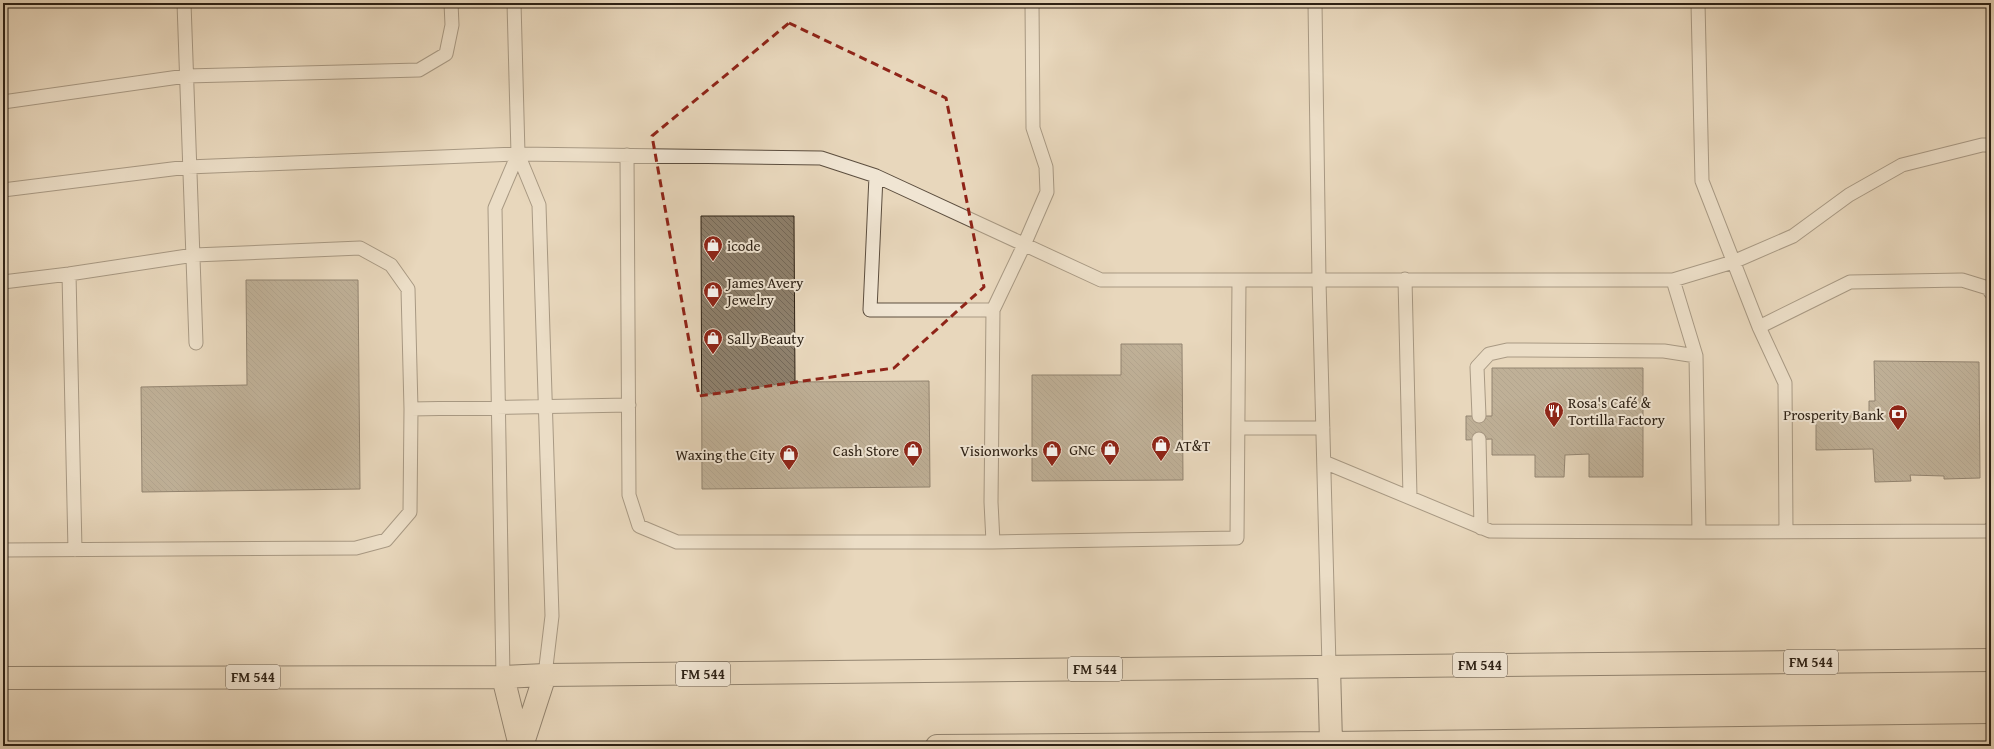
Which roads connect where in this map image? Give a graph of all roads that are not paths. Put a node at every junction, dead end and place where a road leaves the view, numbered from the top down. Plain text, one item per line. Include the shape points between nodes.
1 (184, 3) edge
2 (451, 3) edge
3 (514, 3) edge
4 (1032, 3) edge
5 (1315, 3) edge
6 (1698, 3) edge
7 (186, 76) junction
8 (3, 102) edge
9 (1991, 145) edge
10 (518, 154) junction
11 (627, 155) junction
12 (188, 167) junction
13 (876, 176) junction
14 (3, 190) edge
15 (1024, 245) junction
16 (194, 255) junction
17 (1733, 262) junction
18 (69, 274) junction
19 (1405, 279) junction
20 (1673, 280) junction
21 (1239, 281) junction
22 (1319, 281) junction
23 (3, 282) edge
24 (1991, 293) edge
25 (993, 310) junction
26 (1759, 328) junction
27 (196, 343) dead end
28 (1696, 356) junction
29 (629, 405) junction
30 (546, 406) junction
31 (498, 407) junction
32 (411, 409) junction
33 (1479, 416) dead end
34 (1238, 428) junction
35 (1323, 428) junction
36 (1479, 439) dead end
37 (1324, 462) junction
38 (1410, 497) junction
39 (1481, 528) junction
40 (1991, 529) edge
41 (1786, 531) junction
42 (1699, 532) junction
43 (993, 542) junction
44 (3, 550) edge
45 (75, 550) junction
46 (1991, 660) edge
47 (1329, 666) junction
48 (545, 675) junction
49 (503, 677) junction
50 (3, 678) edge
51 (1991, 735) edge
52 (1783, 742) edge
53 (1331, 745) edge
54 (521, 746) edge
55 (937, 746) edge
56 (1014, 746) edge

1 - 7 lane
2 - 7 lane via 452,25 446,54 419,70
3 - 10 lane
4 - 15 lane via 1034,128 1046,167 1047,192
5 - 22 lane
6 - 17 lane via 1702,181
7 - 8 lane
7 - 12 lane
9 - 17 lane via 1902,165 1849,195 1793,236
10 - 11 lane
10 - 12 lane
10 - 30 lane via 540,204
10 - 31 lane via 495,208
11 - 13 lane via 821,158
11 - 29 lane
12 - 14 lane
12 - 16 lane
13 - 15 lane
13 - 25 lane via 870,310
15 - 21 lane via 1101,280
15 - 25 lane
16 - 18 lane
16 - 27 lane
16 - 32 lane via 360,248 391,265 408,289
17 - 20 lane
17 - 26 lane
18 - 23 lane
18 - 45 lane
19 - 20 lane
19 - 22 lane
19 - 38 lane
20 - 28 lane
21 - 22 lane
21 - 34 lane
22 - 35 lane
24 - 26 lane via 1988,288 1962,280 1850,282
25 - 43 lane
26 - 41 lane via 1785,383
28 - 33 lane via 1664,351 1507,350 1489,354 1477,367
28 - 42 lane
29 - 30 lane
29 - 43 lane via 629,495 639,526 677,542
30 - 31 lane
30 - 48 lane via 552,616
31 - 32 lane
31 - 49 lane
32 - 45 lane via 410,512 386,540 356,548
34 - 35 lane
34 - 43 lane via 1237,538
35 - 37 lane
36 - 39 lane
37 - 38 lane
37 - 47 lane
38 - 39 lane
39 - 42 lane via 1490,531
40 - 41 lane
41 - 42 lane
44 - 45 lane
46 - 47 main road, FM 544 / FM 544
47 - 48 main road, FM 544 / FM 544
47 - 53 main road
48 - 49 main road, FM 544 / FM 544
48 - 54 main road
49 - 50 main road, FM 544 / FM 544
49 - 54 main road
51 - 52 main road
52 - 53 main road
53 - 56 main road
55 - 56 main road

